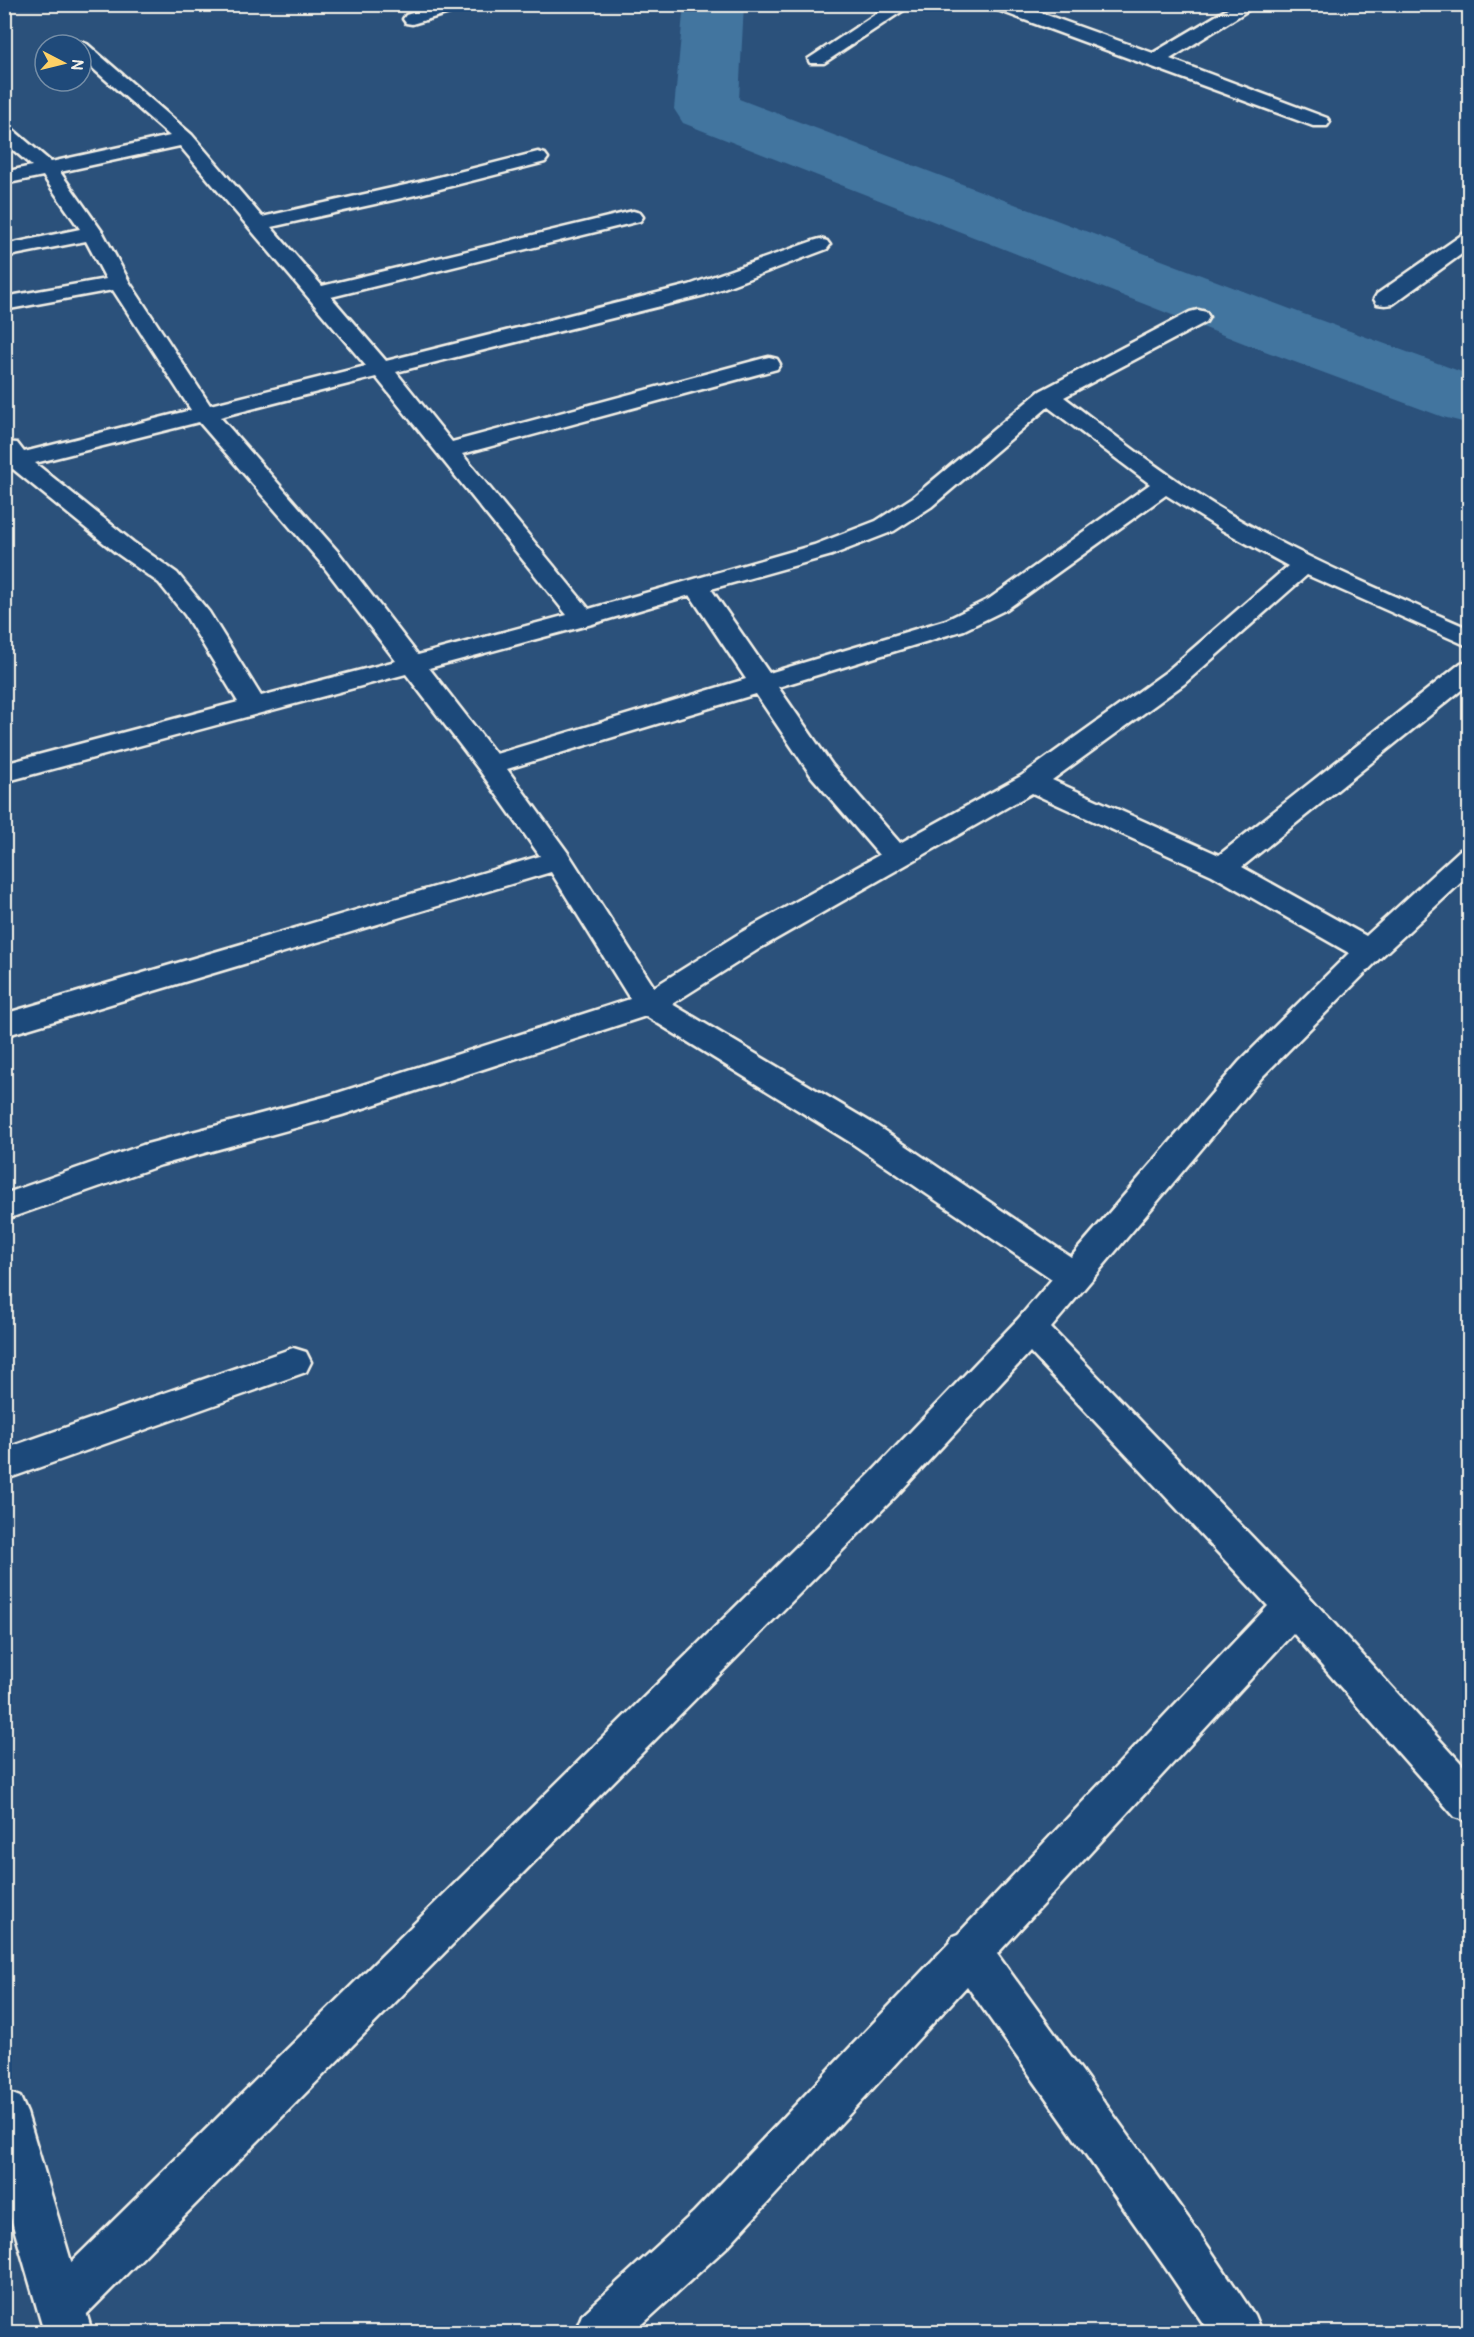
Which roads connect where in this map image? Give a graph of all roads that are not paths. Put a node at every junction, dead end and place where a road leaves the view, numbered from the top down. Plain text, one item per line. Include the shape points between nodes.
1 (460, 4) edge
2 (904, 4) edge
3 (999, 4) edge
4 (1249, 4) edge
5 (412, 19) dead end
6 (93, 59) edge
7 (817, 59) dead end
8 (1155, 60) junction
9 (1320, 122) dead end
10 (4, 132) edge
11 (185, 139) junction
12 (538, 158) dead end
13 (48, 169) junction
14 (4, 178) edge
15 (633, 217) dead end
16 (257, 224) junction
17 (93, 233) junction
18 (1470, 238) edge
19 (820, 246) dead end
20 (4, 251) edge
21 (119, 283) junction
22 (317, 294) junction
23 (1385, 299) dead end
24 (4, 304) edge
25 (1198, 317) dead end
26 (769, 363) dead end
27 (380, 368) junction
28 (1048, 396) junction
29 (204, 413) junction
30 (447, 451) junction
31 (9, 455) edge
32 (1165, 484) junction
33 (1305, 564) junction
34 (696, 585) junction
35 (583, 619) junction
36 (1470, 639) edge
37 (413, 665) junction
38 (1470, 669) edge
39 (763, 684) junction
40 (254, 706) junction
41 (490, 765) junction
42 (4, 773) edge
43 (1031, 782) junction
44 (1470, 857) edge
45 (897, 858) junction
46 (558, 860) junction
47 (1222, 868) junction
48 (1369, 951) junction
49 (649, 1004) junction
50 (4, 1025) edge
51 (4, 1208) edge
52 (1075, 1276) junction
53 (1030, 1329) junction
54 (293, 1362) dead end
55 (4, 1465) edge
56 (1293, 1606) junction
57 (1470, 1803) edge
58 (969, 1951) junction
59 (4, 2113) edge
60 (65, 2319) edge
61 (599, 2332) edge
62 (1237, 2332) edge

1 - 5 street
2 - 7 street
3 - 8 street
4 - 8 street
6 - 11 street
8 - 9 street
10 - 13 street
11 - 13 street
11 - 16 street
12 - 16 street
13 - 14 street
13 - 17 street
15 - 22 street
16 - 22 street
17 - 20 street
17 - 21 street
18 - 23 street
19 - 27 street via 698,290
21 - 24 street
21 - 29 street
22 - 27 street
25 - 28 street
26 - 30 street
27 - 29 street
27 - 30 street
28 - 32 street
28 - 34 street via 922,502 885,526 823,550
29 - 31 street
29 - 37 street via 330,558
30 - 35 street
31 - 40 street via 124,548 168,578 196,612
32 - 33 street via 1230,525
32 - 39 street via 998,604 955,625
33 - 36 street
33 - 43 street via 1175,678
34 - 35 street
34 - 39 street
35 - 37 street
37 - 40 street
37 - 41 street
38 - 47 street
39 - 41 street
39 - 45 street via 822,771
40 - 42 street
41 - 46 street
43 - 45 street
43 - 47 street
44 - 48 street
45 - 49 street via 751,939
46 - 49 street
46 - 50 street
47 - 48 street
48 - 52 street via 1251,1069
49 - 51 street via 331,1107 155,1154
49 - 52 street via 865,1135
52 - 53 street
53 - 56 street
53 - 60 street
54 - 55 street
56 - 57 street
56 - 58 street
58 - 61 street via 711,2229
58 - 62 street
59 - 60 street

